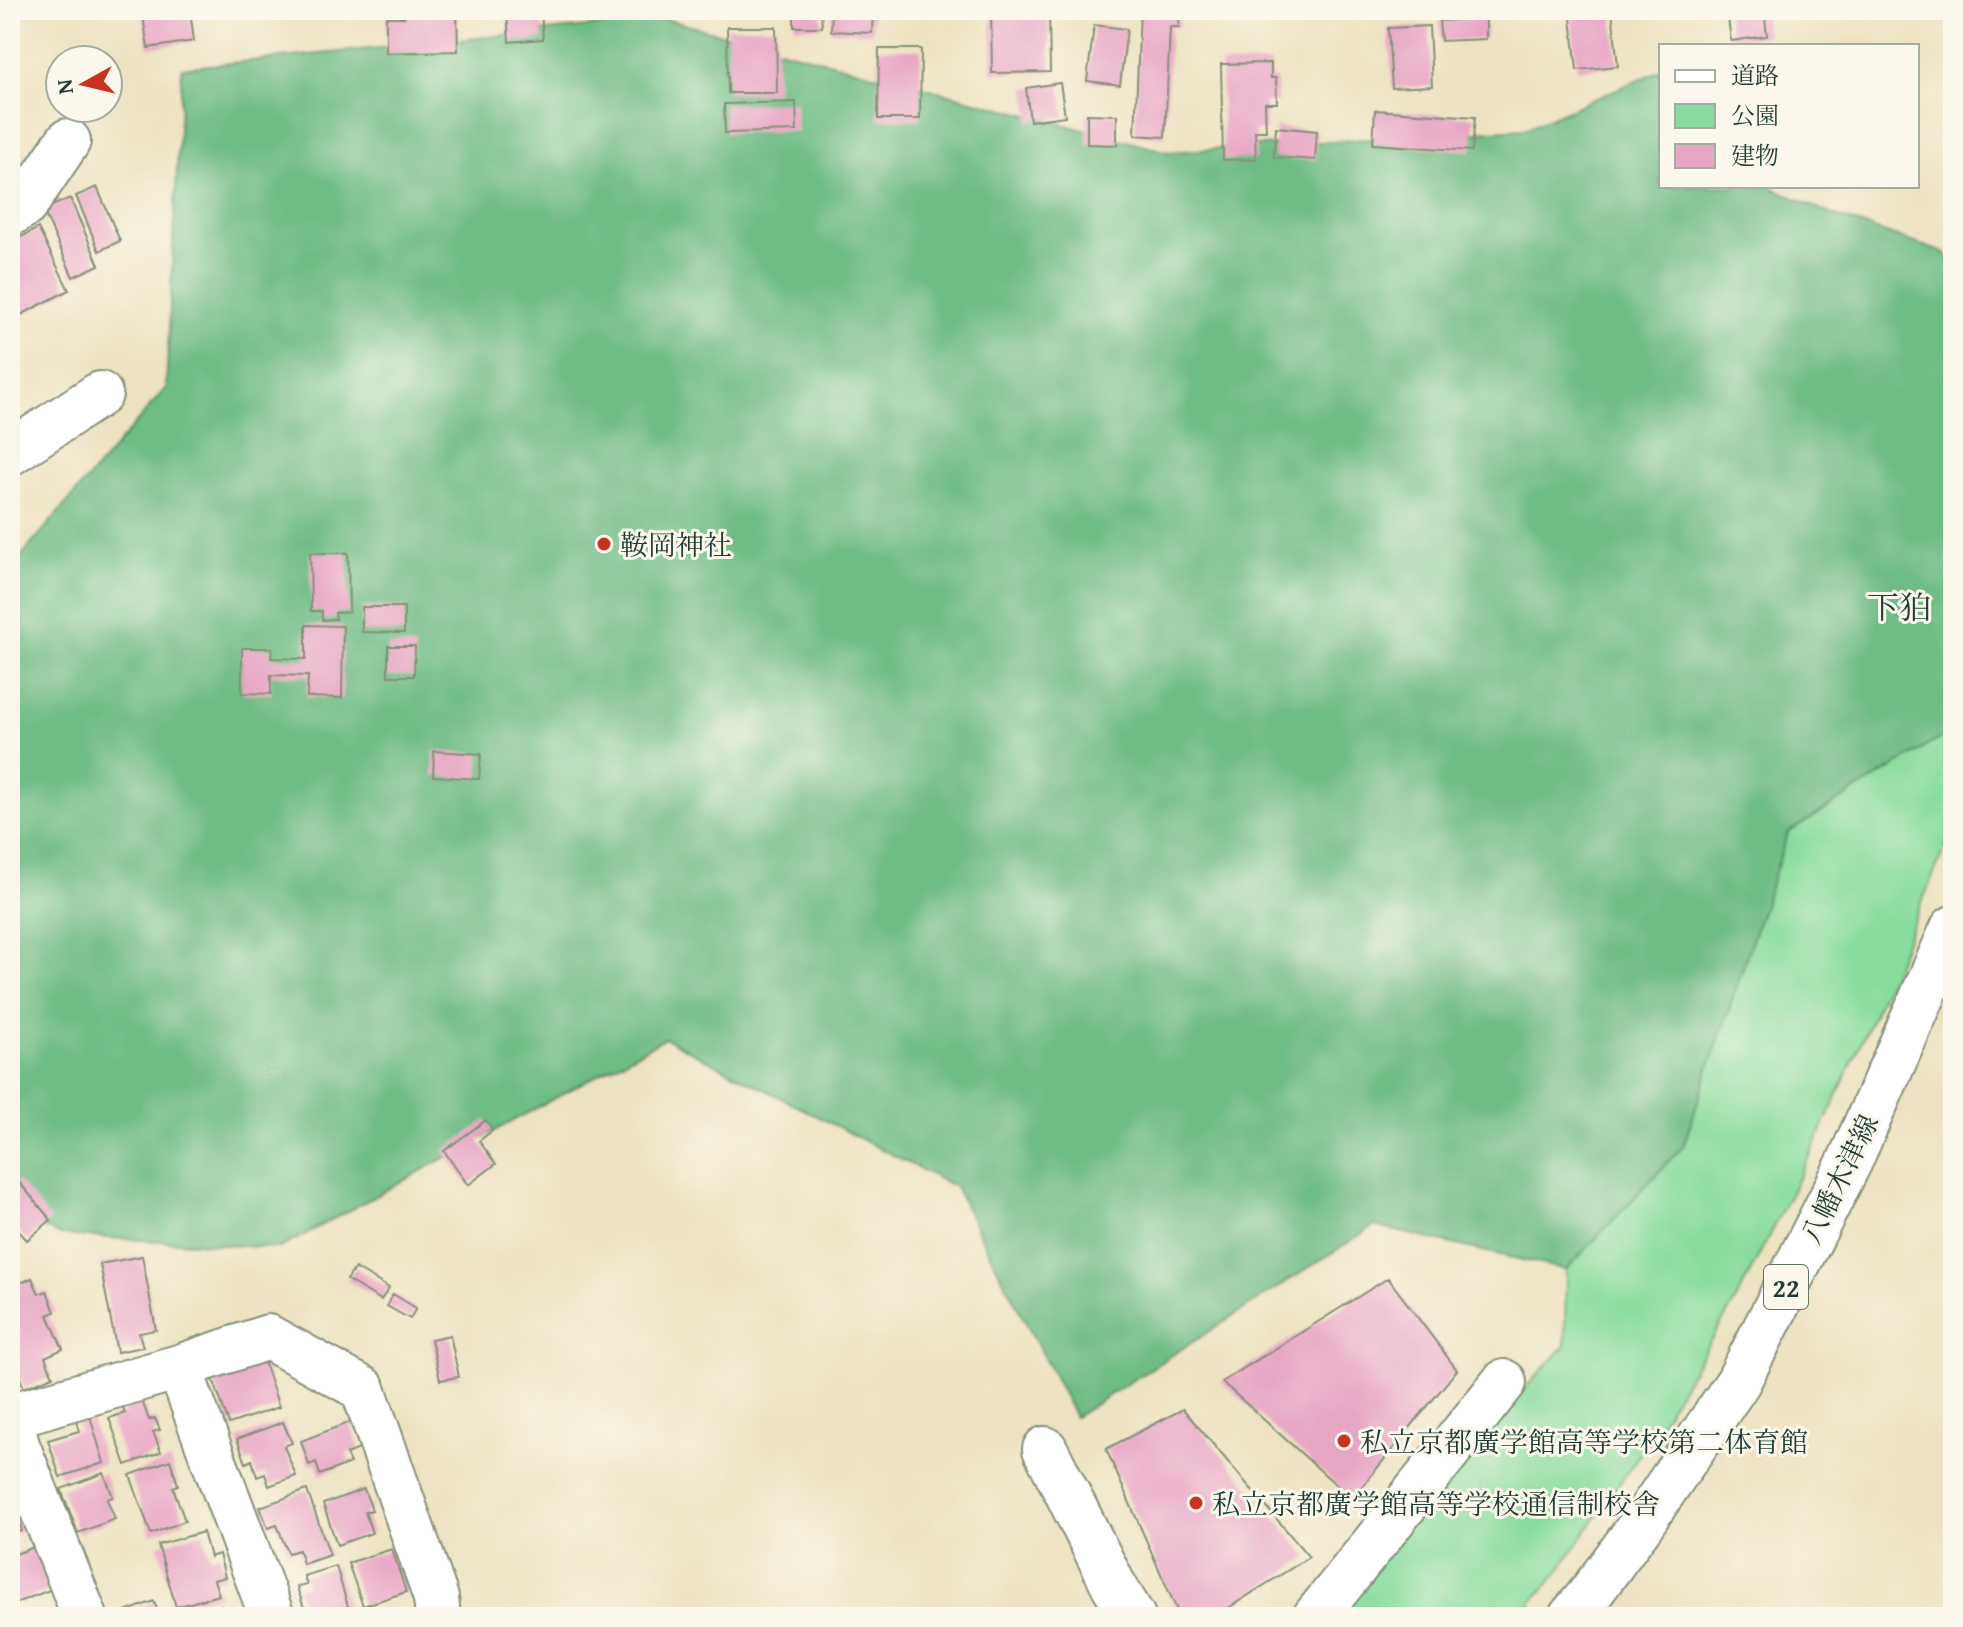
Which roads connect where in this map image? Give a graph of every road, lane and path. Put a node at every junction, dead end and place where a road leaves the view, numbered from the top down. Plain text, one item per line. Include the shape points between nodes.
1 (68, 141) dead end
2 (10, 214) edge
3 (100, 394) dead end
4 (10, 453) edge
5 (1953, 928) edge
6 (179, 1367) junction
7 (1504, 1382) dead end
8 (12, 1431) edge
9 (1045, 1449) dead end
10 (85, 1617) edge
11 (272, 1617) edge
12 (438, 1617) edge
13 (1133, 1617) edge
14 (1315, 1617) edge
15 (1571, 1617) edge

1 - 2 street via 25,205
3 - 4 street
5 - 15 street, 八幡木津線 / 22 via 1849,1163 1738,1382
6 - 8 street
6 - 11 street
6 - 12 street via 268,1337 363,1389 436,1598
7 - 14 street
8 - 10 street
9 - 13 street

